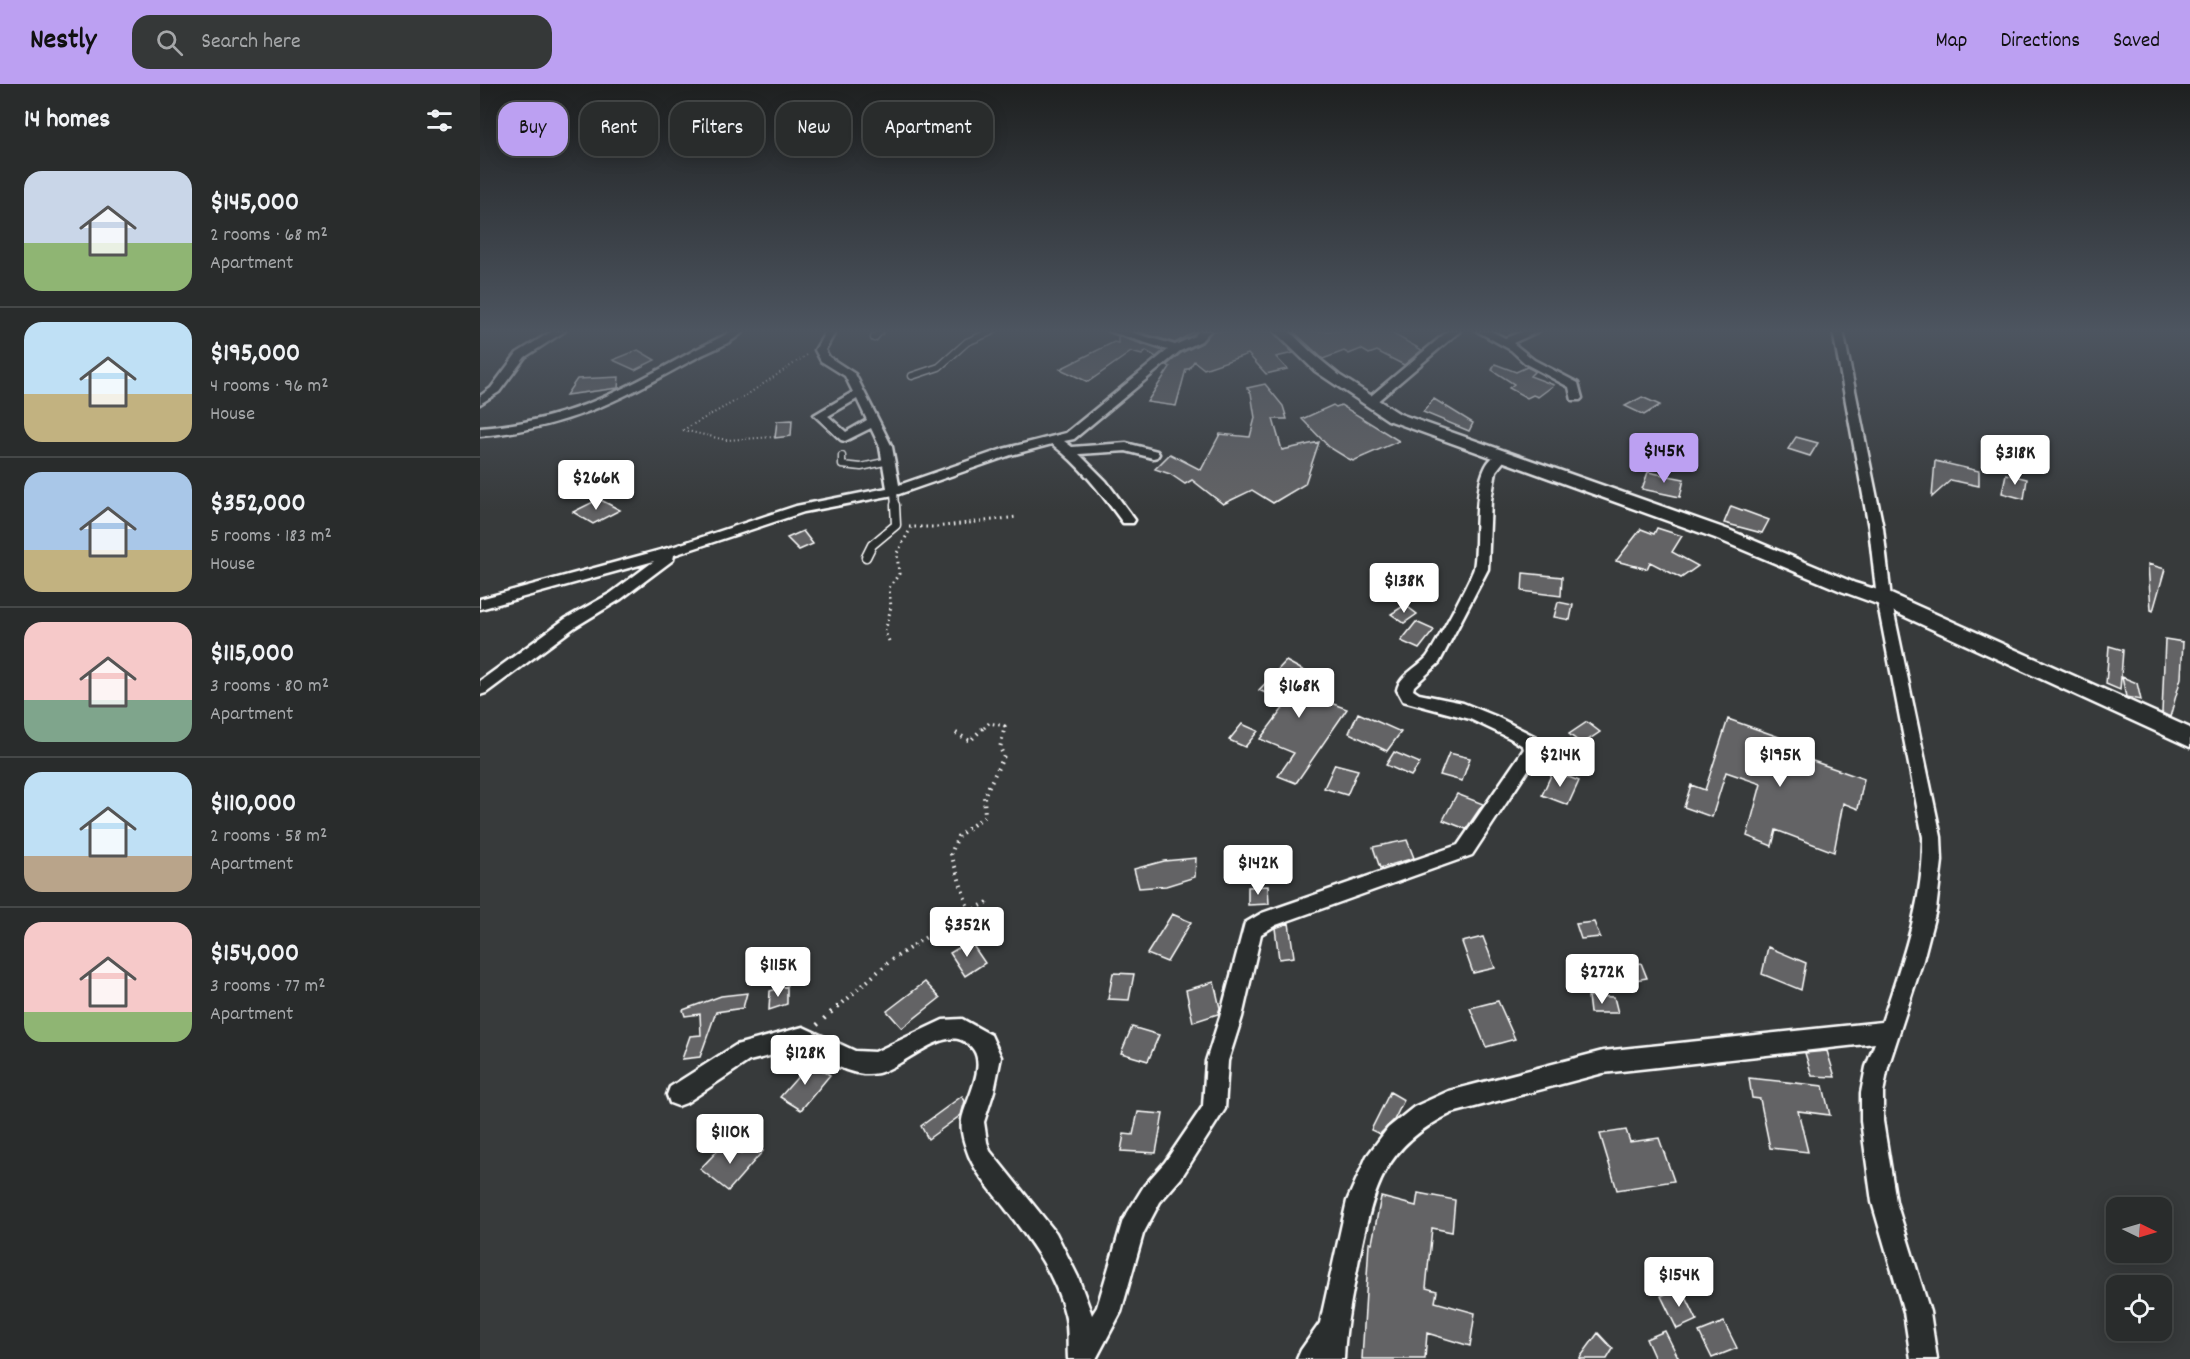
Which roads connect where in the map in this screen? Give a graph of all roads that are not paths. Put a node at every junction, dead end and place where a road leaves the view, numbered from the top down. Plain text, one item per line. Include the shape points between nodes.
1 (494, 390) edge
2 (631, 390) edge
3 (856, 390) edge
4 (1127, 390) edge
5 (1350, 390) edge
6 (1384, 390) edge
7 (1575, 390) edge
8 (1849, 390) edge
9 (858, 394) junction
10 (1576, 398) dead end
11 (480, 401) edge
12 (1370, 402) junction
13 (874, 421) junction
14 (480, 432) edge
15 (1054, 440) junction
16 (1069, 451) junction
17 (1153, 454) dead end
18 (842, 456) dead end
19 (1501, 457) junction
20 (889, 461) junction
21 (894, 491) junction
22 (1128, 520) dead end
23 (677, 550) junction
24 (866, 557) dead end
25 (1884, 599) junction
26 (480, 604) edge
27 (480, 689) edge
28 (2190, 738) edge
29 (1890, 1031) junction
30 (678, 1095) dead end
31 (1332, 1329) junction
32 (1081, 1358) edge
33 (1310, 1359) edge
34 (1331, 1359) edge
35 (1924, 1359) edge

1 - 11 street
2 - 14 street via 575,416 523,428
3 - 9 street
4 - 15 street via 1070,436
5 - 12 street
6 - 12 street
7 - 10 street
8 - 25 street via 1876,528
9 - 13 street
9 - 13 street via 820,415 844,437
12 - 19 street via 1414,425
13 - 20 street
15 - 16 street
15 - 21 street via 1006,452
16 - 17 street via 1126,447
16 - 22 street
18 - 20 lane via 842,465 851,467
19 - 25 street via 1722,534
19 - 32 street via 1490,470 1484,500 1481,568 1438,652 1405,690 1417,700 1465,709 1495,720 1530,742 1533,750 1464,850 1269,919 1252,929 1217,1061 1214,1109 1152,1194 1132,1229 1108,1312
20 - 21 street
21 - 23 street via 801,509
21 - 24 lane via 896,525 872,545
23 - 26 street
23 - 27 street
25 - 28 street
25 - 29 street via 1934,856 1921,925
29 - 31 street via 1603,1062 1449,1102 1422,1115 1396,1136 1375,1164 1359,1201
29 - 35 street via 1877,1067 1872,1121 1884,1202 1917,1312
30 - 32 street via 744,1052 803,1037 854,1062 877,1063 943,1030 963,1029 982,1042 990,1057 973,1122 975,1142 982,1159 1047,1242 1069,1286 1079,1316
31 - 33 street
31 - 34 street

